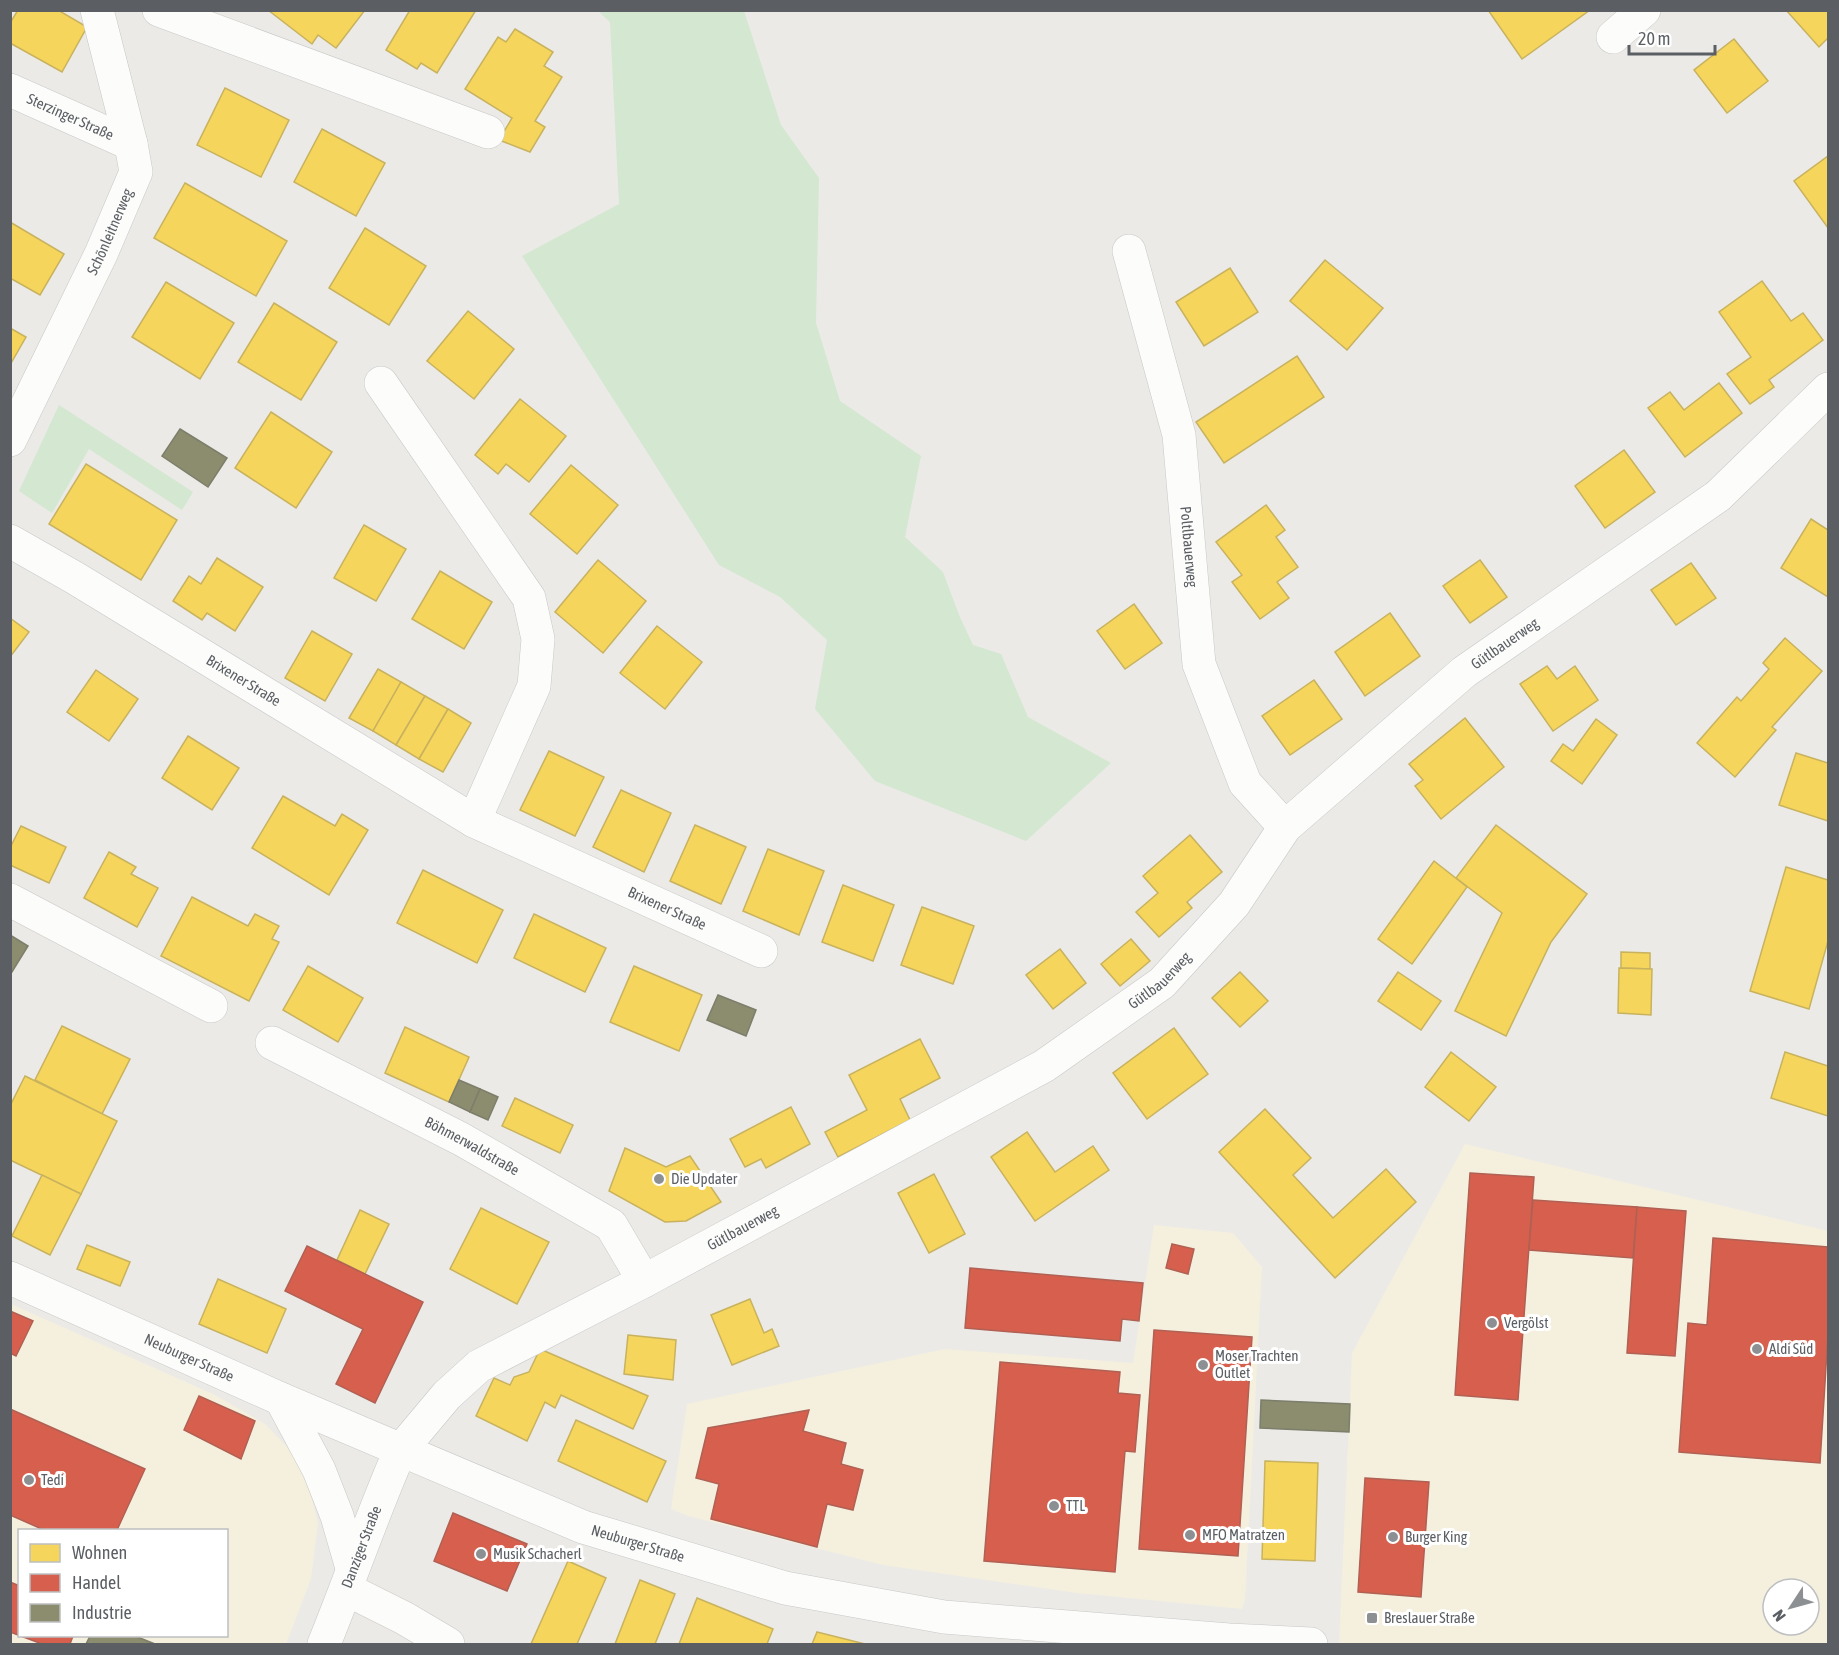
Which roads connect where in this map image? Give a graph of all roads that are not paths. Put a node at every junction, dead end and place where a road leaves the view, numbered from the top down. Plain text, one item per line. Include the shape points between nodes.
1 (97, 10) edge
2 (159, 10) edge
3 (1644, 10) edge
4 (1613, 37) dead end
5 (10, 90) edge
6 (488, 132) dead end
7 (131, 144) junction
8 (1129, 251) dead end
9 (381, 383) dead end
10 (1828, 389) edge
11 (10, 440) edge
12 (10, 541) edge
13 (474, 822) junction
14 (1285, 827) junction
15 (10, 900) edge
16 (761, 951) dead end
17 (210, 1006) dead end
18 (272, 1043) dead end
19 (10, 1278) edge
20 (644, 1281) junction
21 (280, 1399) junction
22 (400, 1451) junction
23 (349, 1578) junction
24 (324, 1644) edge
25 (448, 1644) edge
26 (1311, 1644) edge

1 - 7 street, Schönleitnerweg
2 - 6 street
3 - 4 street
5 - 7 street, Sterzinger Straße
7 - 11 street, Schönleitnerweg via 136,172 101,254
8 - 14 street, Poltlbauerweg via 1179,435 1199,664 1245,783
9 - 13 street via 529,598 538,639 534,686
10 - 14 street, Gütlbauerweg via 1718,496 1464,672
12 - 13 street, Brixener Straße
13 - 16 street, Brixener Straße
14 - 20 street, Gütlbauerweg via 1233,904 1162,983 1044,1066
15 - 17 street
18 - 20 street, Böhmerwaldstraße via 460,1139 611,1225
19 - 21 street, Neuburger Straße
20 - 22 street, Gütlbauerweg via 479,1366 447,1395
21 - 22 street, Neuburger Straße
21 - 23 street via 320,1470 337,1516
22 - 23 street, Danziger Straße
22 - 26 street, Neuburger Straße via 583,1527 785,1588 944,1617
23 - 24 street, Danziger Straße
23 - 25 street

